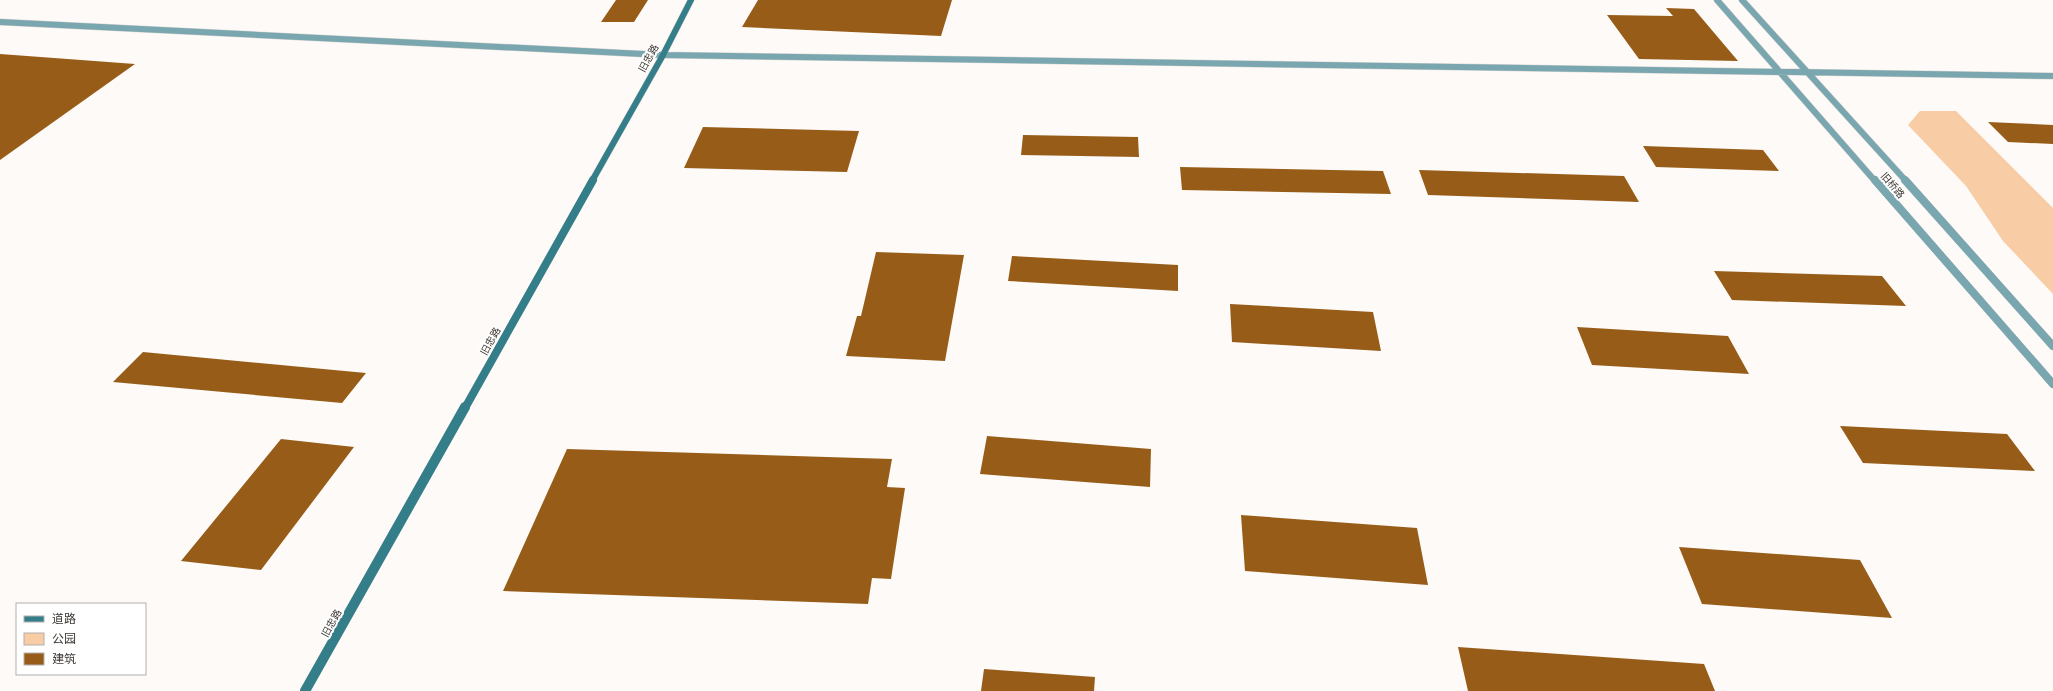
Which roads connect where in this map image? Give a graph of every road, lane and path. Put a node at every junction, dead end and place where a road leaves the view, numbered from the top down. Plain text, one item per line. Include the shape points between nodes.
1 (691, 0) edge
2 (1717, 0) edge
3 (1742, 0) edge
4 (0, 22) edge
5 (663, 55) junction
6 (1781, 72) junction
7 (1810, 73) junction
8 (2053, 76) edge
9 (2053, 346) edge
10 (2053, 384) edge
11 (305, 691) edge

1 - 5 main road, 旧忠路
2 - 6 street, 旧桥路
3 - 7 street, 旧桥路
4 - 5 street
5 - 6 street
5 - 11 main road, 旧忠路
6 - 7 street
6 - 10 street, 旧桥路
7 - 8 street
7 - 9 street, 旧桥路

